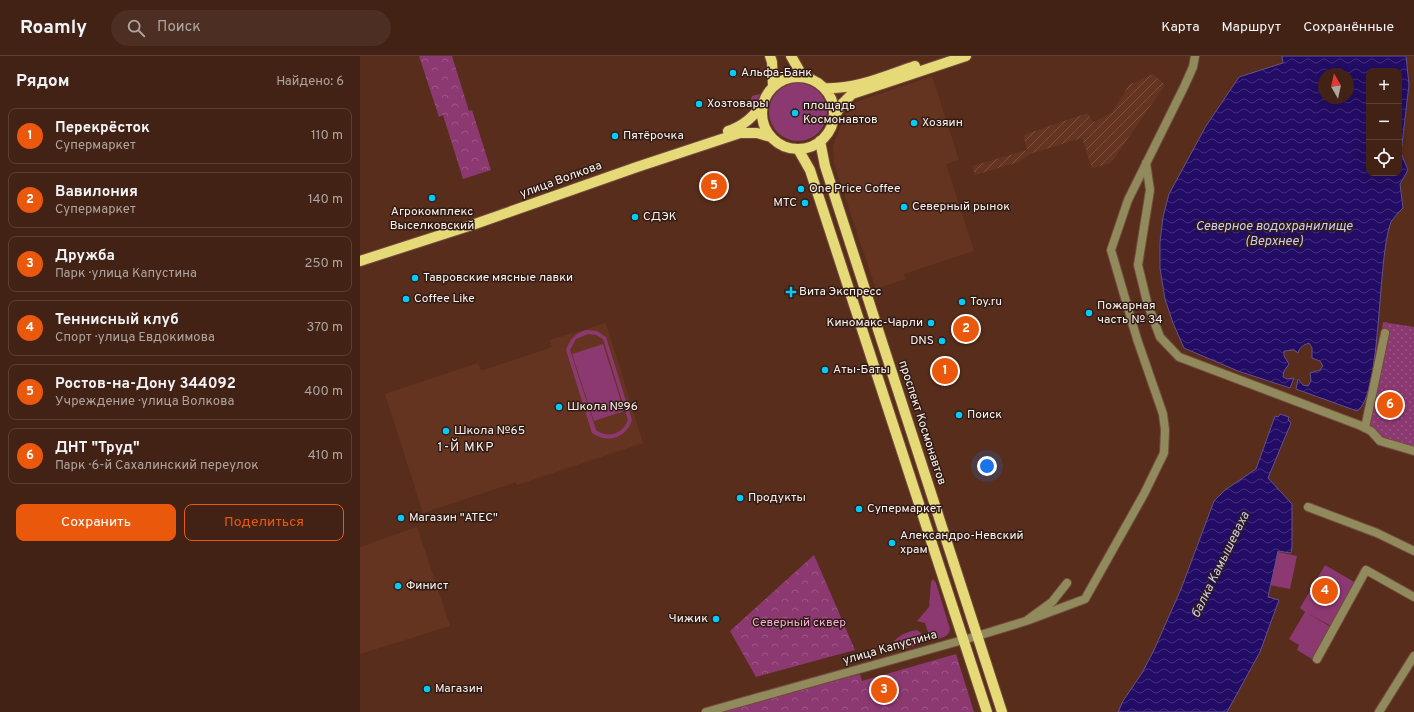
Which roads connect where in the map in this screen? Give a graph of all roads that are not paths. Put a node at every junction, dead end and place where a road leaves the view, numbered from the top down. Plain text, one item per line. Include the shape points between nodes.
1 (770, 56) edge
2 (791, 56) edge
3 (945, 56) edge
4 (966, 56) edge
5 (1195, 56) edge
6 (803, 77) junction
7 (773, 86) junction
8 (824, 88) junction
9 (763, 105) junction
10 (834, 117) junction
11 (771, 137) junction
12 (820, 141) junction
13 (798, 149) junction
14 (1146, 162) junction
15 (360, 256) edge
16 (360, 261) edge
17 (1385, 333) dead end
18 (1365, 428) junction
19 (1414, 451) edge
20 (1308, 507) dead end
21 (1414, 551) edge
22 (1067, 583) dead end
23 (1414, 597) edge
24 (1026, 621) junction
25 (977, 636) junction
26 (964, 640) junction
27 (1414, 656) edge
28 (1317, 659) dead end
29 (706, 712) edge
30 (987, 712) edge
31 (1002, 712) edge
32 (1379, 712) edge

1 - 7 main road
2 - 6 main road
3 - 8 main road via 851,87
4 - 10 main road via 852,94
5 - 14 street via 1184,87
6 - 7 main road via 786,79
6 - 8 main road
7 - 9 main road
8 - 10 main road via 833,105
9 - 11 main road via 762,117
9 - 15 main road, улица Волкова via 738,128
10 - 12 main road via 829,131
11 - 13 main road via 779,144
11 - 16 main road, улица Волкова via 740,132
12 - 13 main road via 810,147
12 - 25 main road, проспект Космонавтов via 825,166
13 - 26 main road via 810,170
14 - 18 street via 1150,190 1138,264 1147,302 1160,337 1179,357
14 - 24 street via 1128,200 1111,250 1137,339 1163,414 1164,453 1085,599
17 - 18 street
18 - 19 street via 1380,441
20 - 21 street via 1377,532
22 - 24 street, улица Капустина via 1052,602
23 - 28 street via 1366,570
24 - 25 street, улица Капустина
25 - 26 street, улица Капустина
25 - 31 main road, проспект Космонавтов
26 - 29 street, улица Капустина
26 - 30 main road
27 - 32 street

